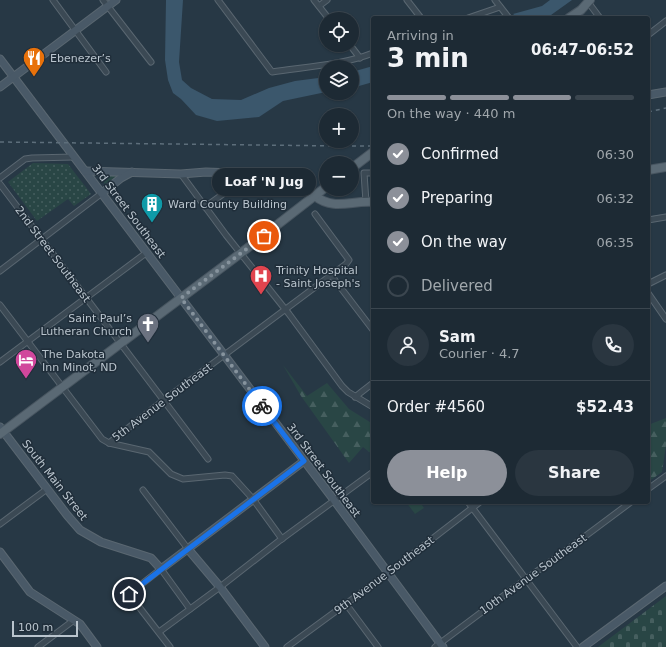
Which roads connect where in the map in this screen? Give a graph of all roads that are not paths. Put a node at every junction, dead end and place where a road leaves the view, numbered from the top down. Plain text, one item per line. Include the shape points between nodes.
1 (52, 0) edge
2 (116, 0) edge
3 (218, 0) edge
4 (314, 0) edge
5 (327, 0) edge
6 (407, 0) edge
7 (495, 0) edge
8 (589, 1) edge
9 (105, 3) edge
10 (319, 6) junction
11 (500, 7) junction
12 (324, 12) edge
13 (419, 16) edge
14 (474, 16) edge
15 (507, 16) edge
16 (572, 16) edge
17 (599, 16) edge
18 (666, 21) edge
19 (75, 30) junction
20 (650, 33) edge
21 (355, 52) edge
22 (371, 54) edge
23 (360, 58) junction
24 (0, 59) edge
25 (151, 62) dead end
26 (106, 72) dead end
27 (13, 77) junction
28 (0, 87) edge
29 (666, 92) edge
30 (650, 95) edge
31 (371, 154) edge
32 (74, 157) junction
33 (359, 163) edge
34 (666, 167) edge
35 (650, 170) edge
36 (85, 171) junction
37 (132, 172) junction
38 (233, 173) junction
39 (371, 173) edge
40 (181, 174) junction
41 (0, 178) edge
42 (0, 184) edge
43 (102, 193) junction
44 (319, 193) edge
45 (315, 196) junction
46 (369, 202) edge
47 (205, 207) junction
48 (315, 214) dead end
49 (666, 217) edge
50 (650, 220) edge
51 (41, 239) junction
52 (146, 253) junction
53 (241, 253) junction
54 (0, 271) edge
55 (331, 275) junction
56 (666, 275) edge
57 (650, 283) edge
58 (650, 296) edge
59 (86, 298) junction
60 (181, 298) junction
61 (0, 305) edge
62 (285, 309) junction
63 (666, 319) edge
64 (371, 327) edge
65 (27, 342) junction
66 (120, 344) junction
67 (224, 355) junction
68 (0, 362) edge
69 (371, 385) edge
70 (62, 387) junction
71 (355, 397) junction
72 (164, 400) junction
73 (371, 407) edge
74 (1, 431) edge
75 (109, 443) junction
76 (208, 459) dead end
77 (304, 461) junction
78 (371, 473) edge
79 (666, 476) edge
80 (650, 488) edge
81 (47, 489) junction
82 (143, 490) dead end
83 (253, 499) junction
84 (334, 500) junction
85 (469, 504) edge
86 (477, 504) edge
87 (628, 504) edge
88 (472, 508) junction
89 (0, 524) edge
90 (282, 539) junction
91 (188, 549) junction
92 (0, 552) edge
93 (161, 569) junction
94 (388, 573) junction
95 (526, 579) junction
96 (666, 586) edge
97 (220, 587) junction
98 (346, 604) junction
99 (190, 609) junction
100 (74, 620) junction
101 (159, 632) junction
102 (440, 646) edge
103 (38, 647) edge
104 (97, 647) edge
105 (170, 647) edge
106 (264, 647) edge
107 (287, 647) edge
108 (378, 647) edge
109 (577, 647) edge
110 (583, 647) edge

1 - 19 street
2 - 9 street
3 - 23 street via 272,72
4 - 10 street
5 - 10 street
6 - 13 street
7 - 11 street
8 - 16 main road
8 - 17 street
9 - 19 street
9 - 25 street
10 - 12 street
11 - 14 street
11 - 15 street
18 - 20 street
19 - 26 street
19 - 27 street
21 - 23 street
22 - 23 street
24 - 27 street, 3rd Street Southeast
27 - 28 street
27 - 32 street, 3rd Street Southeast
29 - 30 street
31 - 33 main road
32 - 36 street, 3rd Street Southeast
32 - 41 street via 26,159
34 - 35 main road
36 - 37 street
36 - 43 street, 3rd Street Southeast
37 - 40 street
37 - 43 street
38 - 40 street
38 - 45 street via 280,173 294,176
38 - 47 street via 237,178 237,184
39 - 46 street via 364,173
40 - 47 street
42 - 51 street, 2nd Street Southeast
43 - 51 street
43 - 52 street, 3rd Street Southeast
44 - 45 main road
45 - 46 main road via 343,205
45 - 53 main road
47 - 53 street
48 - 55 street, 5th Avenue Southeast via 349,260
49 - 50 street
51 - 54 street
51 - 59 street, 2nd Street Southeast
52 - 59 street
52 - 60 street, 3rd Street Southeast
53 - 60 main road
53 - 62 street
55 - 62 street, 5th Avenue Southeast
55 - 64 street
56 - 57 street
58 - 63 street
59 - 65 street
59 - 66 street, 2nd Street Southeast
60 - 66 main road
60 - 67 street, 3rd Street Southeast
61 - 65 street
62 - 67 street, 5th Avenue Southeast
62 - 71 street via 342,386
65 - 68 street
65 - 70 street
66 - 70 main road
66 - 72 street, 2nd Street Southeast
67 - 72 street, 5th Avenue Southeast
67 - 77 street, 3rd Street Southeast
69 - 71 street
70 - 74 main road
70 - 75 street via 102,439
71 - 73 street
72 - 75 street, 5th Avenue Southeast
72 - 76 street, 2nd Street Southeast
74 - 81 street, South Main Street
75 - 83 street via 150,452 170,474 183,479 232,476
77 - 83 street
77 - 84 street, 3rd Street Southeast
78 - 84 street
79 - 80 street
81 - 89 street
81 - 93 street, South Main Street via 80,530 101,542 151,558
82 - 91 street
83 - 90 street
83 - 91 street
84 - 90 street
84 - 94 street, 3rd Street Southeast
85 - 88 street
86 - 88 street, 9th Avenue Southeast
87 - 95 street, 10th Avenue Southeast
88 - 94 street, 9th Avenue Southeast
88 - 95 street
90 - 97 street
91 - 93 street
91 - 97 street
92 - 100 street via 30,592
93 - 99 street, South Main Street
93 - 101 street via 129,594
94 - 98 street, 9th Avenue Southeast
94 - 102 street, 3rd Street Southeast
95 - 102 street, 10th Avenue Southeast
95 - 109 street
96 - 110 street
97 - 99 street
97 - 106 street
98 - 107 street, 9th Avenue Southeast
98 - 108 street
99 - 101 street
100 - 103 street
100 - 104 street
101 - 105 street

